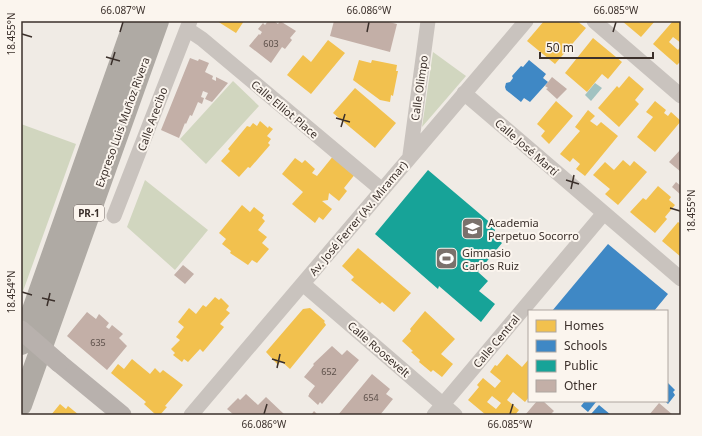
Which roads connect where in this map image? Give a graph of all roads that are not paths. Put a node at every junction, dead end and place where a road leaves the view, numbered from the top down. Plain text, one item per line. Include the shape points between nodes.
1 (135, 21) edge
2 (158, 21) edge
3 (428, 21) edge
4 (526, 21) edge
5 (594, 21) edge
6 (188, 25) edge
7 (464, 93) junction
8 (681, 96) edge
9 (410, 155) junction
10 (382, 190) junction
11 (604, 213) junction
12 (114, 216) dead end
13 (681, 279) edge
14 (303, 284) junction
15 (21, 330) edge
16 (21, 344) edge
17 (21, 404) edge
18 (439, 410) edge
19 (122, 415) edge
20 (191, 415) edge
21 (454, 415) edge

1 - 16 highway, Expreso Luis Muñoz Rivera / PR-1
2 - 17 highway, Expreso Luis Muñoz Rivera / PR-1
3 - 9 street, Calle Olimpo
4 - 7 street, Av. José Ferrer (Av. Miramar)
5 - 8 street
6 - 10 street, Calle Elliot Place
6 - 12 street, Calle Arecibo
7 - 9 street, Av. José Ferrer (Av. Miramar)
7 - 11 street, Calle José Martí
9 - 10 street, Av. José Ferrer (Av. Miramar)
10 - 14 street, Av. José Ferrer (Av. Miramar)
11 - 13 street, Calle José Martí
11 - 18 street, Calle Central
14 - 18 street, Calle Roosevelt
14 - 20 street, Av. José Ferrer (Av. Miramar)
15 - 19 main road, bridge
18 - 21 street, Calle Roosevelt

